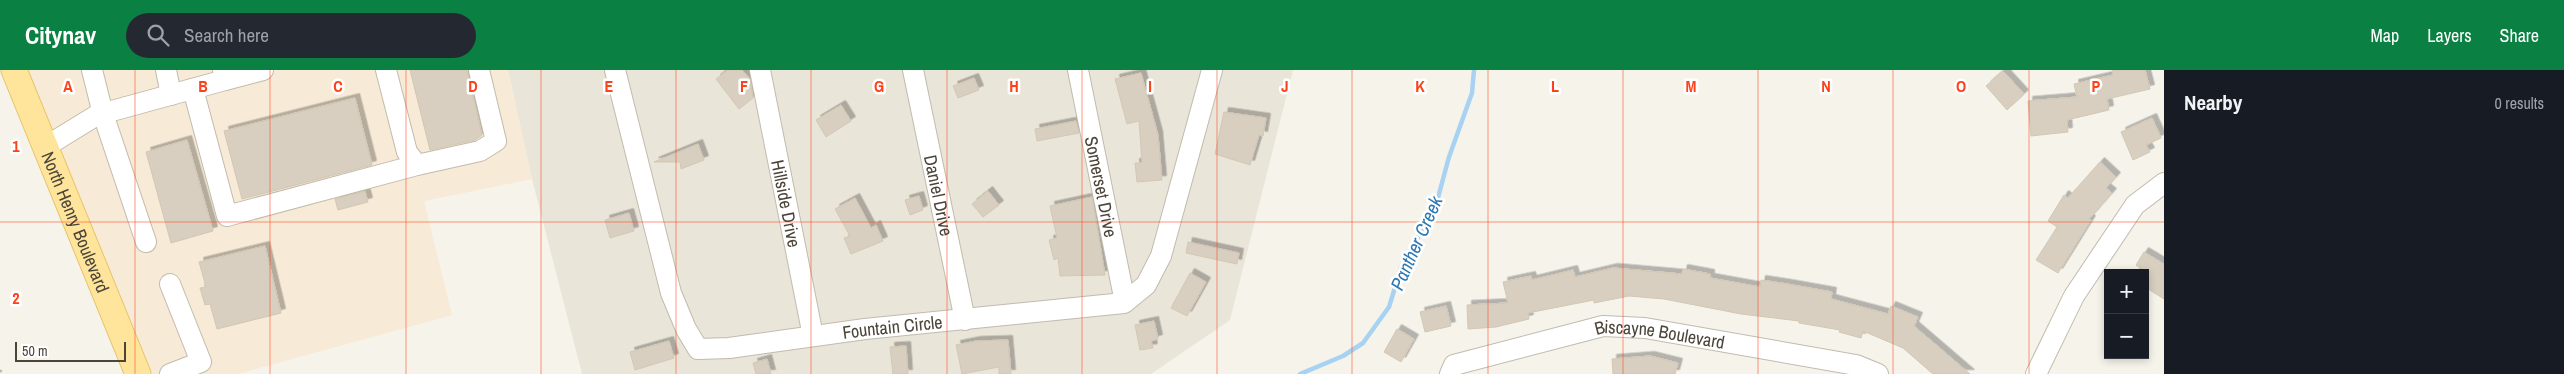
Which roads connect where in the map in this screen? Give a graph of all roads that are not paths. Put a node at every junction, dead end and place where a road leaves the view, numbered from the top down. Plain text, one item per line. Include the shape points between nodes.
1 (14, 70) edge
2 (92, 70) edge
3 (166, 70) edge
4 (263, 70) edge
5 (386, 70) edge
6 (479, 70) edge
7 (615, 70) edge
8 (760, 70) edge
9 (913, 70) edge
10 (1078, 70) edge
11 (1212, 70) edge
12 (224, 75) edge
13 (193, 89) junction
14 (171, 94) junction
15 (103, 114) junction
16 (45, 147) junction
17 (417, 165) junction
18 (2164, 183) edge
19 (146, 242) dead end
20 (170, 284) dead end
21 (1126, 302) junction
22 (965, 320) junction
23 (813, 336) junction
24 (138, 374) edge
25 (170, 374) edge
26 (1450, 374) edge
27 (1878, 374) edge
28 (2036, 374) edge

1 - 16 main road, North Henry Boulevard
2 - 15 street
3 - 14 street
4 - 12 street
5 - 17 street via 407,152
6 - 17 street via 496,141 480,152
7 - 23 street, Fountain Circle via 672,293 698,349
8 - 23 street, Hillside Drive
9 - 22 street, Daniel Drive
10 - 21 street, Somerset Drive
11 - 21 street via 1161,256 1146,285
12 - 13 street
13 - 14 street
13 - 17 street via 227,216
14 - 15 street
15 - 16 street
15 - 19 street
16 - 24 main road, North Henry Boulevard
18 - 28 street via 2135,205 2074,296
20 - 25 street via 201,362
21 - 22 street, Fountain Circle
22 - 23 street, Fountain Circle
26 - 27 street, Biscayne Boulevard via 1454,365 1603,326 1654,330 1856,365

